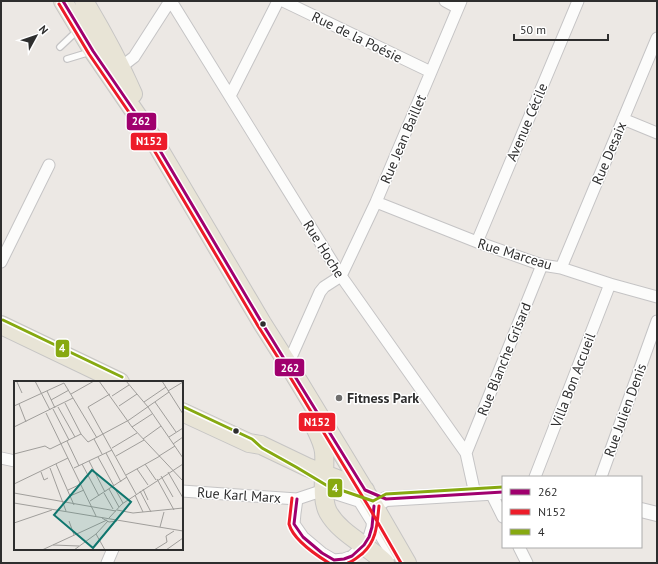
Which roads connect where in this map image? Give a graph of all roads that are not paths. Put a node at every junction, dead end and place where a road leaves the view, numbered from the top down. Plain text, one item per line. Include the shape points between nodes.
1 (63, 1) edge
2 (171, 1) edge
3 (278, 1) edge
4 (283, 1) edge
5 (445, 1) edge
6 (578, 1) edge
7 (459, 4) edge
8 (86, 18) edge
9 (657, 38) edge
10 (60, 47) dead end
11 (94, 51) junction
12 (67, 59) dead end
13 (121, 67) junction
14 (431, 72) junction
15 (230, 96) junction
16 (623, 119) junction
17 (657, 133) edge
18 (152, 136) junction
19 (49, 165) dead end
20 (376, 202) junction
21 (477, 242) junction
22 (1, 262) edge
23 (542, 265) junction
24 (561, 268) junction
25 (341, 276) junction
26 (610, 284) junction
27 (657, 297) edge
28 (657, 321) edge
29 (1, 325) edge
30 (278, 348) junction
31 (288, 364) junction
32 (118, 381) edge
33 (183, 412) edge
34 (466, 453) junction
35 (1, 458) edge
36 (14, 461) edge
37 (535, 476) edge
38 (600, 476) edge
39 (324, 482) junction
40 (183, 491) edge
41 (497, 493) edge
42 (475, 494) junction
43 (297, 499) junction
44 (368, 500) junction
45 (642, 510) edge
46 (502, 513) edge
47 (657, 514) edge
48 (364, 545) junction
49 (520, 548) edge
50 (113, 550) edge
51 (344, 561) edge
52 (107, 563) edge
53 (385, 563) edge
54 (397, 563) edge
55 (407, 563) edge
56 (527, 563) edge

1 - 8 main road
2 - 13 street via 134,57
2 - 15 street, Rue Hoche
3 - 15 street
4 - 14 street, Rue de la Poésie
5 - 7 street
6 - 21 street, Avenue Cécile
7 - 14 street, Rue Jean Baillet
8 - 10 lane
8 - 11 main road
8 - 13 main road
9 - 16 street, Rue Desaix
11 - 12 lane
11 - 18 main road
13 - 18 main road
14 - 20 street, Rue Jean Baillet
15 - 25 street, Rue Hoche
16 - 17 street
16 - 24 street, Rue Desaix
18 - 30 main road
19 - 22 street
20 - 21 street, Rue Marceau
20 - 25 street, Rue Jean Baillet
21 - 23 street, Rue Marceau
23 - 24 street, Rue Marceau
23 - 34 street, Rue Blanche Grisard
24 - 26 street, Rue Marceau
25 - 31 street via 320,292
25 - 34 street, Rue Hoche
26 - 27 street, Rue Marceau
26 - 37 street, Villa Bon Accueil
28 - 38 street, Rue Julien Denis
29 - 32 main road
30 - 31 main road
30 - 39 main road via 320,437 324,451
31 - 44 main road
33 - 39 main road via 249,444 261,445
34 - 42 street, Rue Hoche
35 - 36 street
39 - 43 street
39 - 44 main road
39 - 48 main road via 328,512 335,522
40 - 43 street, Rue Karl Marx
41 - 42 street
41 - 46 street
42 - 44 street
43 - 51 street via 294,524 302,538 334,560
44 - 48 street via 369,537
44 - 54 street
44 - 55 main road
45 - 47 street
48 - 51 street
48 - 53 main road
49 - 56 street
50 - 52 street

